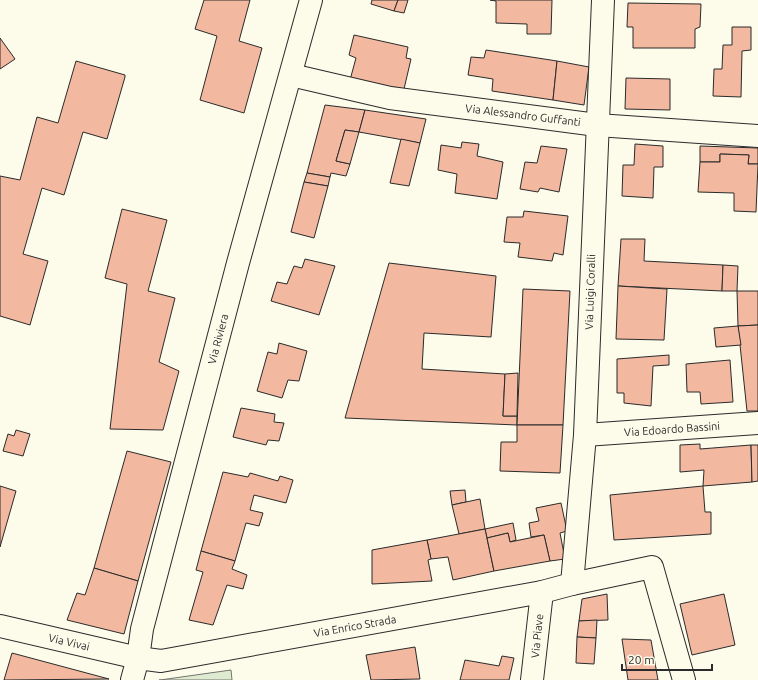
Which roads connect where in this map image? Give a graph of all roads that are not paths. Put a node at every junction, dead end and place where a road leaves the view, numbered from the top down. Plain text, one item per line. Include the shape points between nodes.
1 (312, 0) edge
2 (603, 0) edge
3 (291, 75) junction
4 (597, 125) junction
5 (758, 136) edge
6 (758, 423) edge
7 (585, 435) junction
8 (572, 584) junction
9 (542, 592) junction
10 (0, 626) edge
11 (138, 658) junction
12 (132, 680) edge
13 (532, 680) edge
14 (684, 680) edge

1 - 3 street, Via Riviera
2 - 4 street, Via Luigi Coralli
3 - 4 street, Via Alessandro Guffanti via 390,98
3 - 11 street, Via Riviera via 232,286 142,629
4 - 5 street, Via Alessandro Guffanti
4 - 7 street, Via Luigi Coralli
6 - 7 street, Via Edoardo Bassini
7 - 8 street, Via Luigi Coralli
8 - 9 street, Via Enrico Strada
8 - 14 street, Via Enrico Strada via 652,568
9 - 11 street, Via Enrico Strada via 161,660
9 - 13 street, Via Piave
10 - 11 street, Via Vivai
11 - 12 street, Via Riviera

